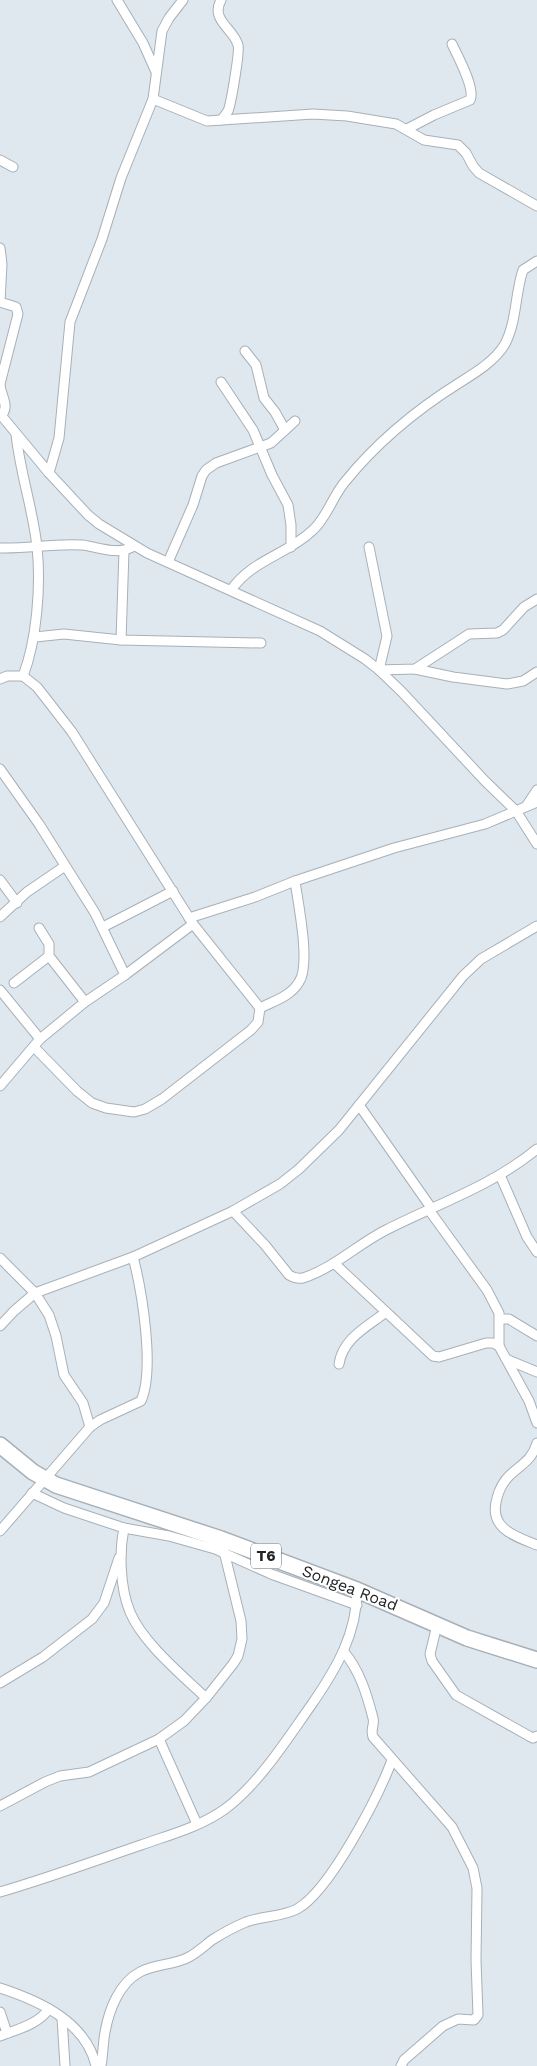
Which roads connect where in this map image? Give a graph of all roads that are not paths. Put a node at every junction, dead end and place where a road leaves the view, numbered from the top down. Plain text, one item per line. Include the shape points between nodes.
1 (117, 0) edge
2 (183, 0) edge
3 (221, 0) edge
4 (452, 44) dead end
5 (157, 74) junction
6 (153, 99) junction
7 (221, 120) junction
8 (407, 129) junction
9 (0, 160) edge
10 (13, 167) dead end
11 (537, 206) edge
12 (0, 248) edge
13 (537, 261) edge
14 (244, 351) dead end
15 (222, 382) dead end
16 (0, 384) edge
17 (1, 415) edge
18 (295, 421) dead end
19 (285, 430) junction
20 (16, 434) junction
21 (261, 446) junction
22 (48, 473) junction
23 (134, 546) junction
24 (37, 547) junction
25 (291, 547) junction
26 (369, 547) dead end
27 (0, 548) edge
28 (124, 551) junction
29 (168, 562) junction
30 (231, 590) junction
31 (537, 599) edge
32 (34, 638) junction
33 (121, 640) junction
34 (261, 643) dead end
35 (415, 669) junction
36 (379, 670) junction
37 (537, 672) edge
38 (24, 676) junction
39 (0, 679) edge
40 (0, 769) edge
41 (537, 790) edge
42 (537, 802) edge
43 (527, 805) junction
44 (516, 811) junction
45 (537, 844) edge
46 (65, 866) junction
47 (0, 880) edge
48 (295, 881) junction
49 (173, 892) junction
50 (17, 903) junction
51 (0, 917) edge
52 (191, 921) junction
53 (537, 926) edge
54 (39, 928) dead end
55 (103, 928) junction
56 (49, 956) junction
57 (125, 975) junction
58 (14, 983) dead end
59 (0, 991) edge
60 (85, 1002) junction
61 (260, 1008) junction
62 (40, 1038) junction
63 (34, 1048) junction
64 (0, 1086) edge
65 (359, 1105) junction
66 (537, 1149) edge
67 (500, 1175) junction
68 (430, 1209) junction
69 (233, 1211) junction
70 (537, 1252) edge
71 (134, 1257) junction
72 (0, 1258) edge
73 (334, 1263) junction
74 (35, 1293) junction
75 (386, 1312) junction
76 (500, 1319) junction
77 (0, 1326) edge
78 (537, 1336) edge
79 (499, 1346) junction
80 (506, 1359) junction
81 (339, 1364) dead end
82 (537, 1372) edge
83 (537, 1423) edge
84 (90, 1427) junction
85 (537, 1443) edge
86 (0, 1445) edge
87 (537, 1456) edge
88 (528, 1462) junction
89 (45, 1479) junction
90 (32, 1493) junction
91 (124, 1528) junction
92 (0, 1531) edge
93 (537, 1544) edge
94 (223, 1546) junction
95 (120, 1556) junction
96 (357, 1597) junction
97 (437, 1625) junction
98 (344, 1652) junction
99 (537, 1660) edge
100 (0, 1683) edge
101 (206, 1698) junction
102 (537, 1736) edge
103 (159, 1739) junction
104 (392, 1760) junction
105 (0, 1806) edge
106 (197, 1824) junction
107 (0, 1892) edge
108 (0, 1988) edge
109 (49, 2009) junction
110 (0, 2012) edge
111 (62, 2018) junction
112 (4, 2035) edge
113 (64, 2066) edge
114 (96, 2066) edge
115 (101, 2066) edge
116 (401, 2066) edge

1 - 5 street
2 - 5 street via 162,31
3 - 7 street via 218,13 221,22 235,37 238,48 229,107
4 - 8 street via 472,96 467,102
5 - 6 street
6 - 7 street via 207,121
6 - 22 street via 70,322 59,438
7 - 8 street via 288,115 347,116 396,124
8 - 11 street via 424,140 458,145 479,173
9 - 10 street
12 - 16 street via 0,302 14,306 18,314
13 - 25 street via 523,270 510,328 498,352 478,371 414,414 371,452 336,493 322,520
14 - 19 street via 256,365 264,398
15 - 21 street
16 - 17 street via 6,405
17 - 20 street
18 - 19 street
19 - 21 street via 272,443
20 - 22 street
20 - 24 street
21 - 25 street via 288,505
21 - 29 street via 206,470
22 - 23 street via 88,515
23 - 28 street
23 - 29 street
24 - 27 street
24 - 28 street via 81,545
24 - 32 street
25 - 30 street via 246,572
26 - 36 street via 387,636
28 - 33 street
29 - 30 street
30 - 36 street via 320,631
31 - 35 street via 524,607 503,630 469,634
32 - 33 street via 64,634
32 - 38 street
33 - 34 street
35 - 36 street
35 - 37 street via 506,684 523,681
36 - 44 street
38 - 39 street
38 - 49 street via 37,687 72,732
40 - 46 street
41 - 43 street
42 - 43 street
43 - 44 street
44 - 45 street
44 - 48 street via 485,824 394,848
46 - 50 street via 27,892
46 - 55 street
47 - 50 street
48 - 52 street
48 - 61 street via 304,972 290,992
49 - 52 street
49 - 55 street
50 - 51 street
52 - 57 street
52 - 61 street
53 - 65 street via 481,959 463,976
54 - 56 street via 49,944
55 - 57 street
56 - 58 street
56 - 60 street
57 - 60 street
59 - 62 street
60 - 62 street
61 - 63 street via 258,1022 251,1030 162,1099 134,1112 92,1103
62 - 63 street
63 - 64 street
65 - 68 street
65 - 69 street via 339,1130 299,1169
66 - 67 street
67 - 68 street
67 - 70 street
68 - 73 street via 385,1230
68 - 76 street via 487,1290
69 - 71 street
69 - 73 street via 281,1268 295,1278 302,1278
71 - 74 street
71 - 84 street via 144,1316 145,1392 142,1401
72 - 74 street
73 - 75 street
74 - 77 street
74 - 84 street via 56,1336 64,1375 83,1403
75 - 79 street via 433,1356 440,1357 486,1344
75 - 81 street via 346,1344
76 - 78 street via 509,1319
76 - 79 street
79 - 80 street
80 - 82 street
80 - 83 street
84 - 89 street
85 - 88 street
86 - 89 highway, Songea Road / T6
87 - 88 street
88 - 93 street via 510,1475 499,1490 494,1512 504,1529
89 - 90 street
89 - 94 highway, Songea Road / T6
90 - 91 street via 64,1508
90 - 92 street
91 - 94 street
91 - 95 street
94 - 96 highway, Songea Road / T6
94 - 101 street via 241,1621 242,1639 238,1656
95 - 100 street via 104,1603 92,1619 43,1657
95 - 101 street via 127,1602 138,1626
96 - 97 highway, Songea Road / T6
96 - 98 street
97 - 99 highway, Songea Road / T6
97 - 102 street via 430,1654 456,1695 529,1736
98 - 104 street via 355,1666 366,1690 374,1720 372,1734
98 - 106 street via 260,1774 225,1809
101 - 103 street via 184,1721
103 - 105 street via 89,1772 60,1776 45,1782
103 - 106 street
104 - 115 street via 379,1792 352,1841 307,1901 297,1909 246,1922 179,1962 140,1972 123,1987 104,2033
104 - 116 street via 452,1827 472,1868 477,1888 478,2015 474,2020 458,2019 443,2026
106 - 107 street
108 - 109 street
109 - 111 street
109 - 112 street via 29,2026
110 - 112 street
111 - 113 street
111 - 114 street via 74,2026 90,2046

